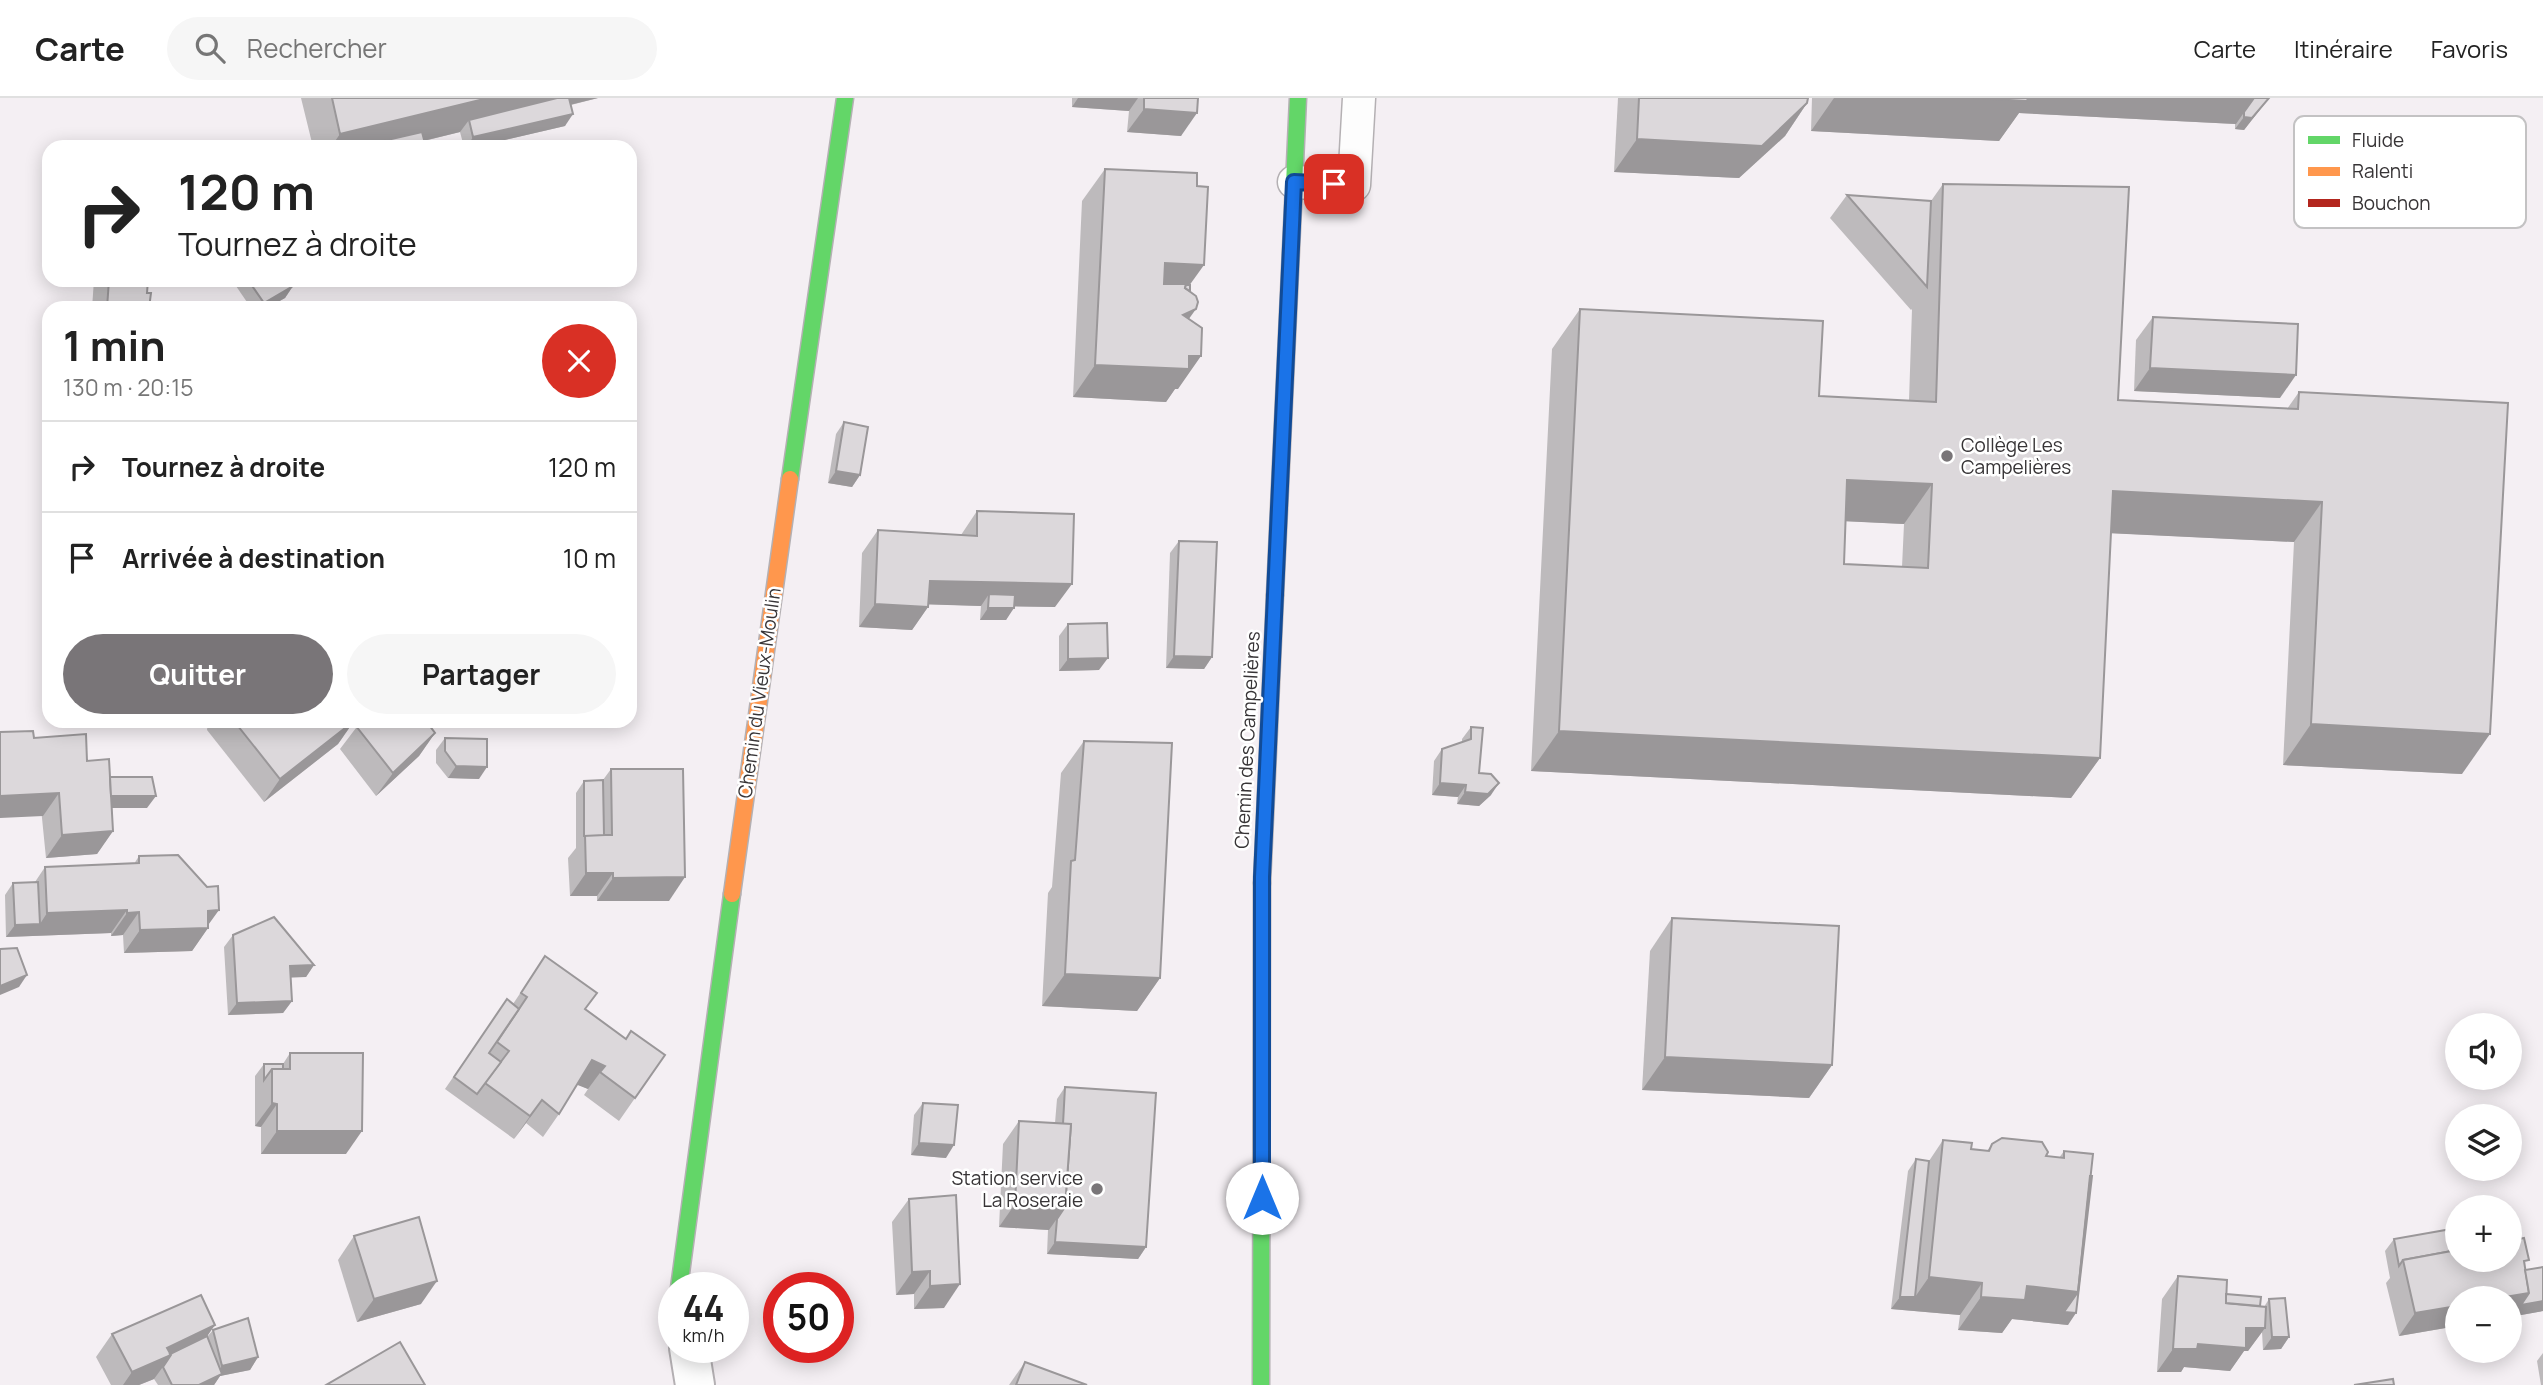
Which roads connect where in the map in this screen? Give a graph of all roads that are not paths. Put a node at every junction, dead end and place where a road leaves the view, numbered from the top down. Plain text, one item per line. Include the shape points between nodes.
1 (845, 98) edge
2 (1298, 98) edge
3 (1359, 98) edge
4 (1294, 182) junction
5 (681, 1272) edge
6 (691, 1363) edge
7 (695, 1385) edge
8 (1261, 1385) edge

1 - 5 main road, Chemin du Vieux-Moulin via 756,709
2 - 4 main road, Chemin des Campelières
3 - 4 lane via 1354,185
4 - 8 main road, Chemin des Campelières via 1262,877
6 - 7 street

